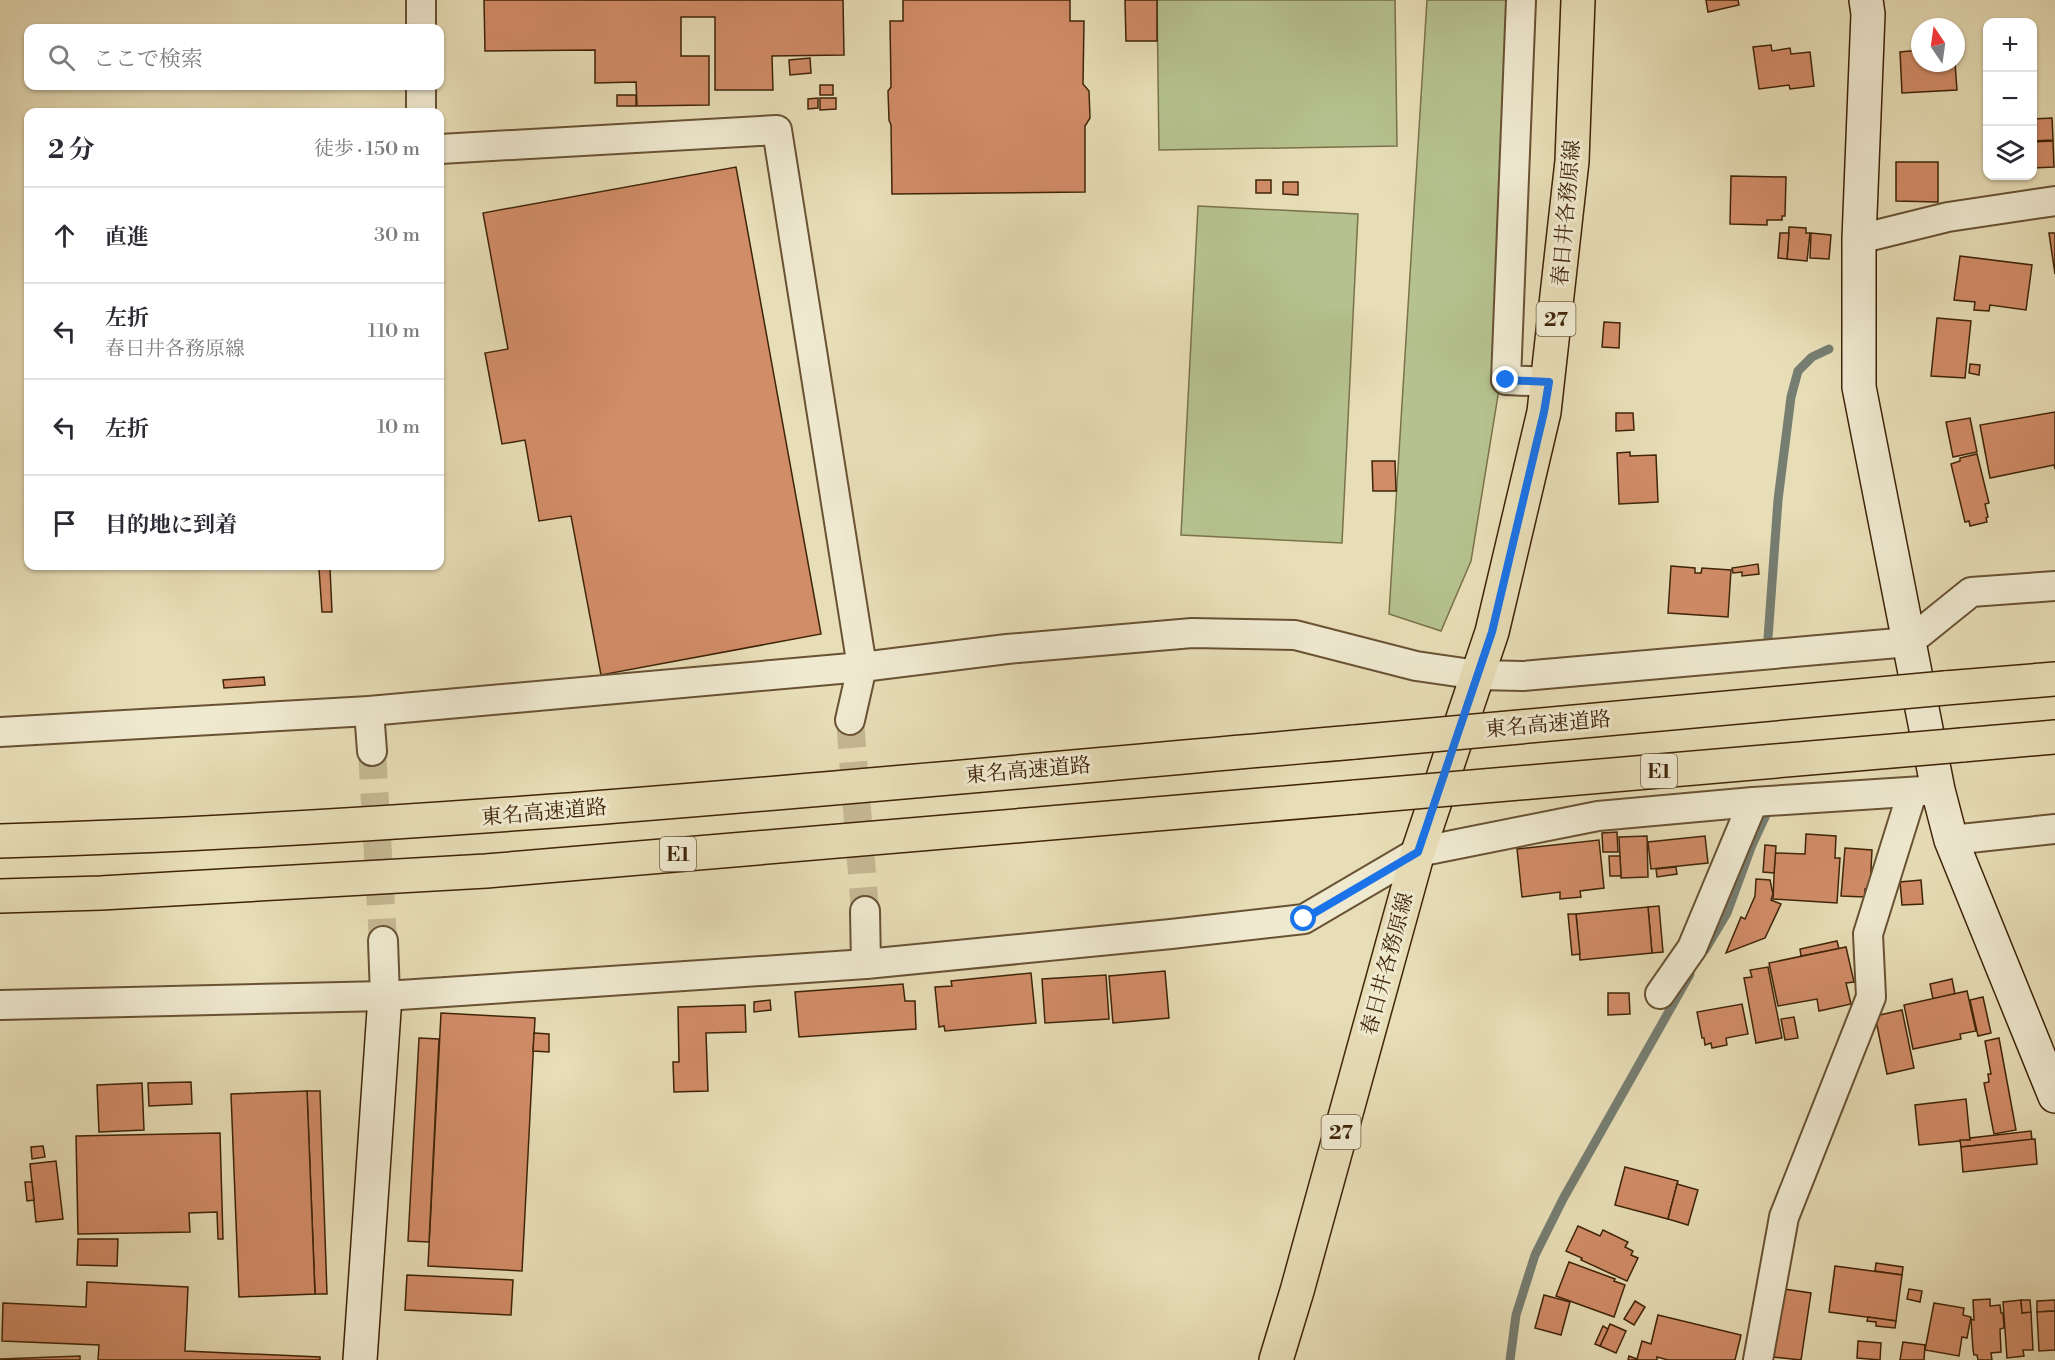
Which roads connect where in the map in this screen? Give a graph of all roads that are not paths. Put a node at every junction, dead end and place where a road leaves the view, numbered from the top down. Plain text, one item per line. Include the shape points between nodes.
1 (422, 0) edge
2 (1521, 0) edge
3 (1578, 0) edge
4 (1866, 0) edge
5 (422, 24) edge
6 (422, 90) edge
7 (422, 108) edge
8 (444, 149) edge
9 (2055, 201) edge
10 (1859, 239) junction
11 (1549, 382) junction
12 (2055, 586) edge
13 (1909, 642) junction
14 (862, 667) junction
15 (1478, 675) junction
16 (2055, 679) edge
17 (369, 711) junction
18 (850, 720) tunnel mouth
19 (0, 732) edge
20 (2055, 738) edge
21 (372, 751) tunnel mouth
22 (1925, 792) junction
23 (1753, 802) junction
24 (2055, 829) edge
25 (1952, 840) junction
26 (0, 841) edge
27 (1418, 852) junction
28 (0, 896) edge
29 (865, 911) tunnel mouth
30 (383, 941) tunnel mouth
31 (866, 964) junction
32 (1660, 994) dead end
33 (385, 996) junction
34 (0, 1005) edge
35 (2055, 1096) edge
36 (360, 1360) edge
37 (1276, 1360) edge
38 (1758, 1360) edge

1 - 5 street
2 - 11 street via 1506,380
3 - 11 main road, 春日井各務原線 / 27 via 1572,161
4 - 10 street
6 - 7 street
8 - 14 street via 777,130
9 - 10 street via 1948,217
10 - 13 street via 1859,387
11 - 15 main road, 春日井各務原線 / 27 via 1492,632
12 - 13 street via 1971,592
13 - 15 street via 1522,676
13 - 22 street
14 - 15 street via 1191,633 1295,635 1416,666
14 - 17 street
14 - 18 street
15 - 27 main road, 春日井各務原線 / 27
16 - 26 main road, 東名高速道路, bridge via 485,817
17 - 19 street
17 - 21 street
20 - 28 main road, E1, bridge via 486,871
22 - 23 street
22 - 25 street
22 - 38 street via 1868,934 1871,997 1784,1217
23 - 27 street via 1598,816
23 - 32 street via 1692,948
24 - 25 street
25 - 35 street
27 - 31 street via 1304,919
27 - 37 main road, 春日井各務原線 / 27
29 - 31 street
30 - 33 street
31 - 33 street
33 - 34 street
33 - 36 street

